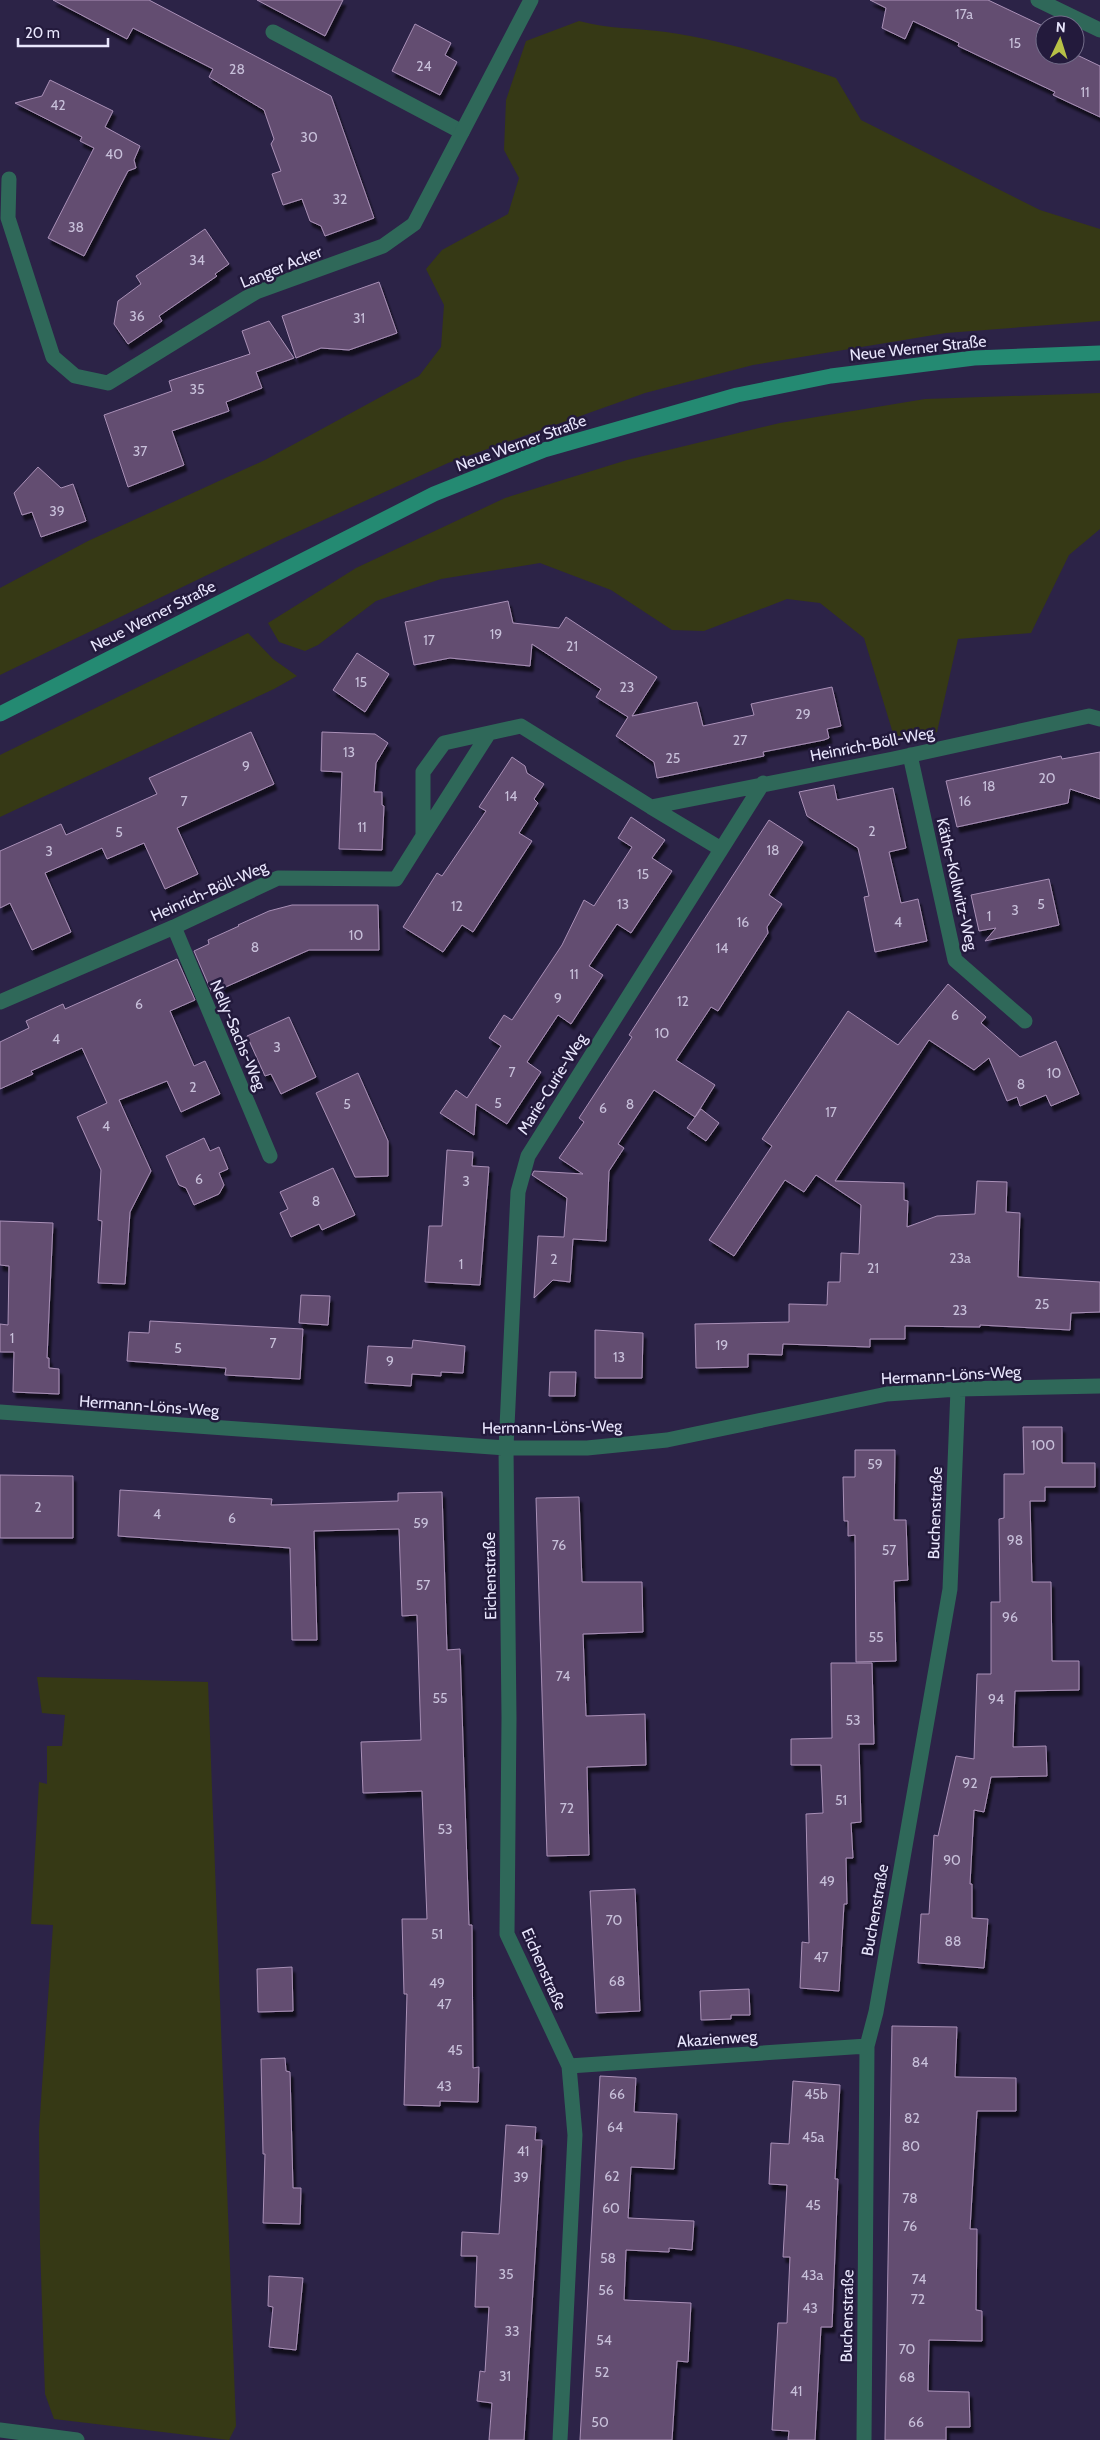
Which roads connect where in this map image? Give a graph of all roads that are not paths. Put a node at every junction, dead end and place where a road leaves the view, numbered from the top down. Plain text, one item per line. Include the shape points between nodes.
1 (530, 0) edge
2 (1038, 0) edge
3 (1100, 30) edge
4 (273, 32) dead end
5 (462, 132) junction
6 (9, 179) dead end
7 (4, 218) edge
8 (1100, 353) edge
9 (0, 714) edge
10 (1100, 719) edge
11 (489, 733) junction
12 (910, 755) junction
13 (763, 783) junction
14 (651, 807) junction
15 (423, 836) junction
16 (721, 849) junction
17 (174, 927) junction
18 (0, 1002) edge
19 (1025, 1020) dead end
20 (270, 1156) dead end
21 (1100, 1386) edge
22 (958, 1389) junction
23 (0, 1412) edge
24 (506, 1448) junction
25 (867, 2046) junction
26 (569, 2066) junction
27 (0, 2430) edge
28 (77, 2440) edge
29 (560, 2440) edge
30 (864, 2440) edge

1 - 5 street, Langer Acker
2 - 3 street
4 - 5 street
5 - 7 street, Langer Acker via 414,224 383,246 256,292 108,383 75,376 53,357
6 - 7 street, Langer Acker
8 - 9 main road, Neue Werner Straße via 974,358 831,376 729,397 544,450 434,494
10 - 12 street, Heinrich-Böll-Weg via 1089,716
11 - 14 street via 521,726
11 - 15 street, Heinrich-Böll-Weg
11 - 15 street via 444,743 423,772
12 - 13 street, Heinrich-Böll-Weg
12 - 19 street, Käthe-Kollwitz-Weg via 954,960
13 - 14 street, Heinrich-Böll-Weg
13 - 16 street, Marie-Curie-Weg
14 - 16 street
15 - 17 street, Heinrich-Böll-Weg via 396,879 278,878
16 - 24 street, Marie-Curie-Weg via 528,1156 518,1192
17 - 18 street, Heinrich-Böll-Weg
17 - 20 street, Nelly-Sachs-Weg
21 - 22 street, Hermann-Löns-Weg
22 - 24 street, Hermann-Löns-Weg via 887,1394 667,1440 587,1448
22 - 25 street, Buchenstraße via 950,1590 876,2012
23 - 24 street, Hermann-Löns-Weg
24 - 26 street, Eichenstraße via 507,1934
25 - 26 street, Akazienweg
25 - 30 street, Buchenstraße
26 - 29 street, Eichenstraße via 575,2135
27 - 28 street

